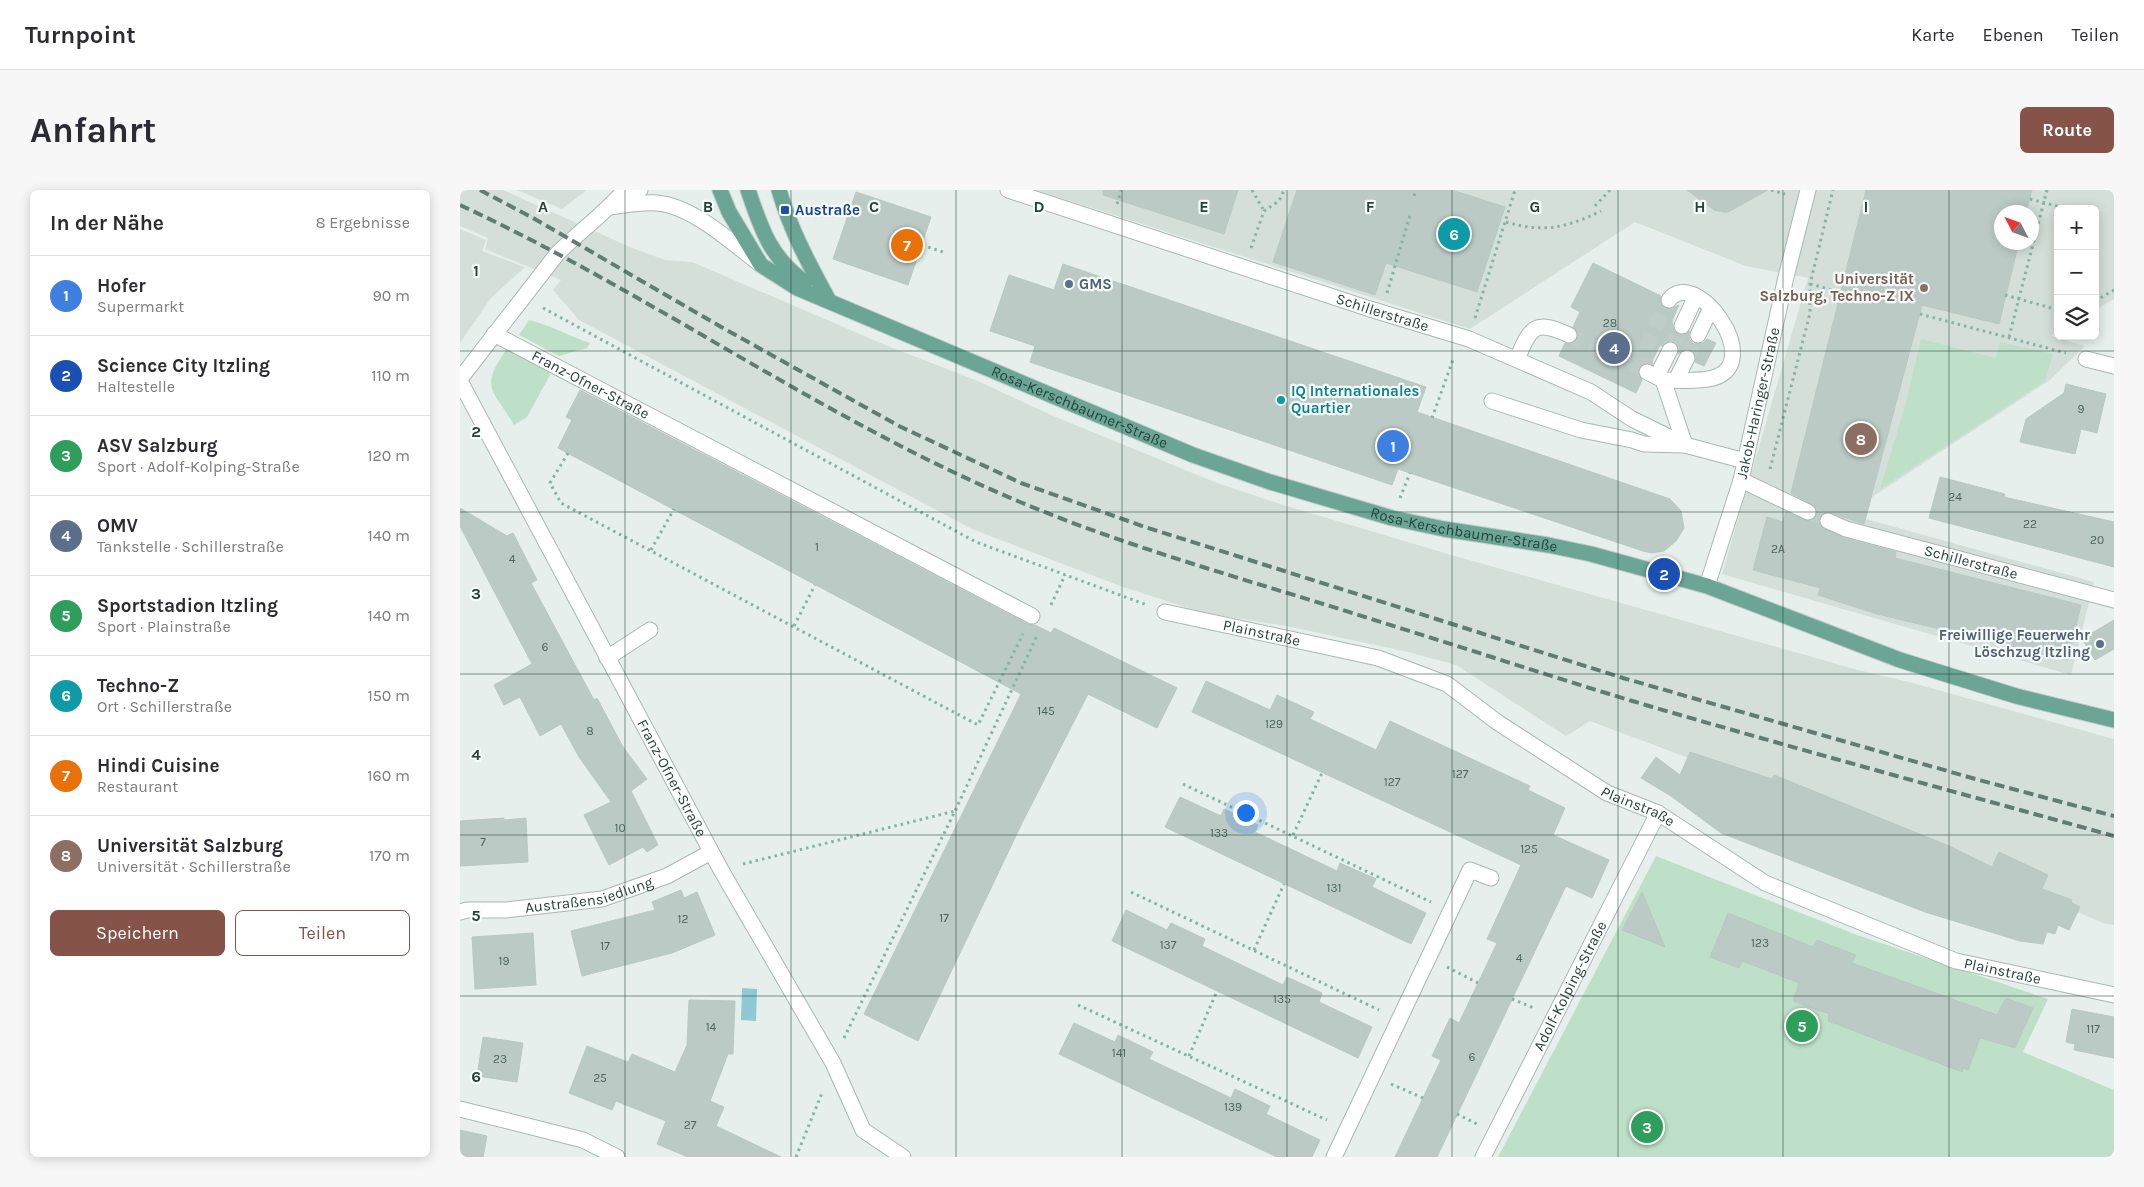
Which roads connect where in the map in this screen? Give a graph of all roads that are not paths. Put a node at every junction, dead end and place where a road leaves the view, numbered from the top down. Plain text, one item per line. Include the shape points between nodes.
1 (625, 190) edge
2 (640, 190) edge
3 (720, 190) edge
4 (748, 190) edge
5 (779, 190) edge
6 (1008, 190) edge
7 (1808, 190) edge
8 (610, 207) junction
9 (761, 265) junction
10 (1696, 296) junction
11 (828, 299) junction
12 (1669, 300) dead end
13 (1712, 308) junction
14 (1682, 326) tunnel mouth
15 (494, 334) junction
16 (1569, 335) tunnel mouth
17 (1698, 335) tunnel mouth
18 (1670, 350) tunnel mouth
19 (1687, 358) tunnel mouth
20 (1517, 359) junction
21 (2086, 359) road end
22 (2114, 366) edge
23 (1661, 377) junction
24 (460, 380) edge
25 (1492, 401) dead end
26 (1685, 445) junction
27 (1745, 461) junction
28 (1741, 480) junction
29 (1808, 512) tunnel mouth
30 (1828, 521) tunnel mouth
31 (1707, 586) junction
32 (2114, 600) edge
33 (1165, 612) road end
34 (1036, 622) road end
35 (650, 630) dead end
36 (607, 658) junction
37 (2114, 720) edge
38 (1658, 813) junction
39 (711, 852) junction
40 (1491, 878) dead end
41 (460, 912) edge
42 (2114, 996) edge
43 (460, 1109) edge
44 (617, 1157) edge
45 (902, 1157) edge
46 (1334, 1157) edge
47 (1483, 1157) edge

1 - 8 street
2 - 8 street
3 - 9 main road, Rosa-Kerschbaumer-Straße via 729,212
4 - 11 main road, Rosa-Kerschbaumer-Straße via 761,228 775,255 792,273
5 - 11 main road via 806,259
6 - 20 street, Schillerstraße via 1469,338
7 - 27 street, Jakob-Haringer-Straße
8 - 9 street, Rosa-Kerschbaumer-Straße via 659,203 684,212 710,225
8 - 15 street via 571,240
9 - 11 main road, Rosa-Kerschbaumer-Straße via 797,288
10 - 12 street via 1683,292
10 - 13 street
10 - 14 street
11 - 31 main road, Rosa-Kerschbaumer-Straße via 1110,420 1270,482 1373,514 1591,554
13 - 17 street
13 - 23 street via 1722,321 1733,348 1729,367 1715,378
15 - 24 street
15 - 34 street, Franz-Ofner-Straße
16 - 20 street via 1550,326 1540,327 1530,332
18 - 23 street
19 - 23 street
20 - 26 street, Schillerstraße via 1591,392 1632,419
21 - 22 street
23 - 26 street
24 - 36 street, Franz-Ofner-Straße
25 - 26 street via 1580,430 1644,444
26 - 27 street, Schillerstraße
27 - 28 street, Jakob-Haringer-Straße
28 - 29 street
28 - 31 street, Jakob-Haringer-Straße
30 - 32 street, Schillerstraße via 1846,529
31 - 37 main road, Rosa-Kerschbaumer-Straße via 1900,660 2016,696
33 - 38 street, Plainstraße via 1378,658 1447,684 1497,722 1607,793
35 - 36 street
36 - 39 street, Franz-Ofner-Straße
38 - 42 street, Plainstraße via 1765,883 1956,961
38 - 47 street, Adolf-Kolping-Straße
39 - 41 street, Austraßensiedlung via 667,876 602,899
39 - 45 street, Franz-Ofner-Straße via 833,1063 863,1130
40 - 46 street via 1470,870
43 - 44 street via 583,1140

